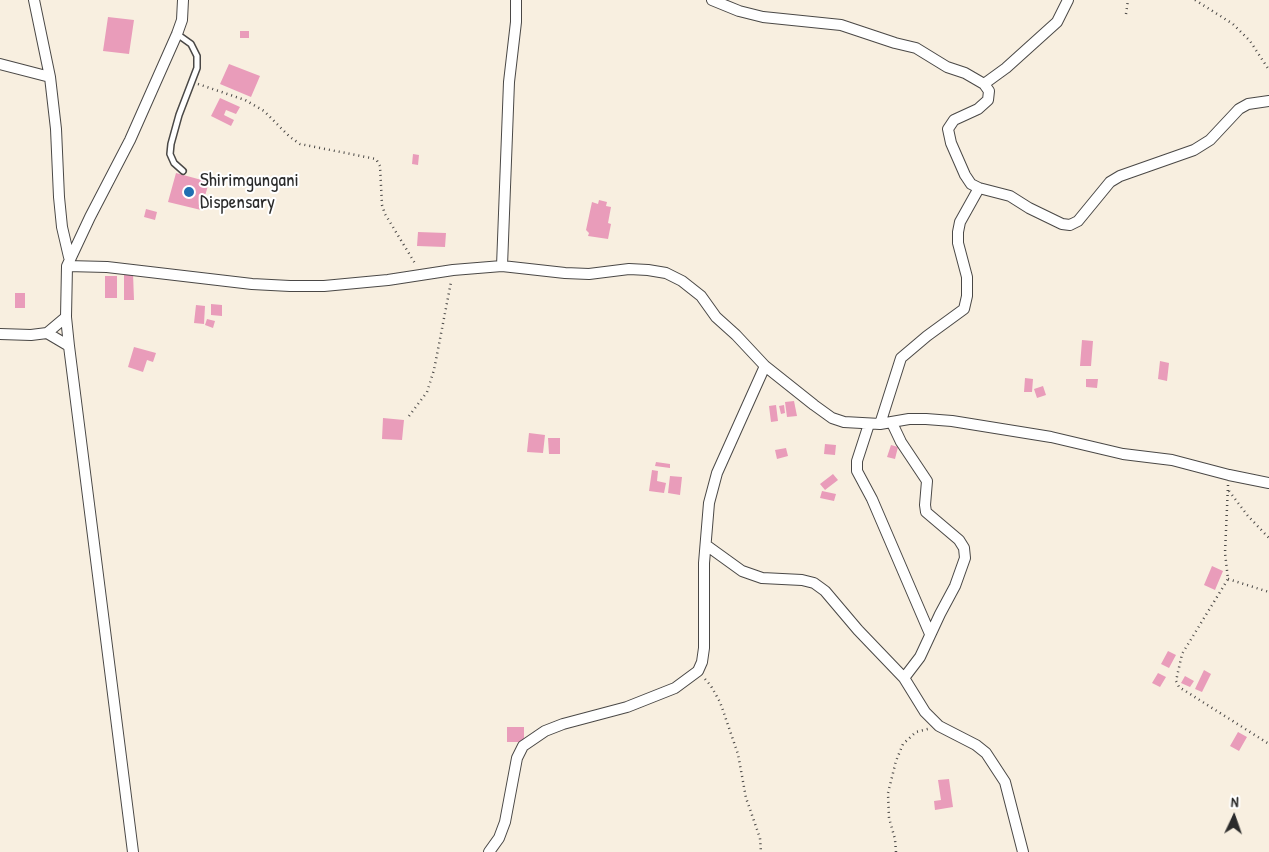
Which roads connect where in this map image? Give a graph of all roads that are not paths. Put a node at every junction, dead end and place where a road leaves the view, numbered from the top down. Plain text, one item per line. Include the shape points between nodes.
1 (34, 0) edge
2 (183, 0) edge
3 (516, 0) edge
4 (712, 0) edge
5 (1068, 0) edge
6 (177, 34) junction
7 (0, 64) edge
8 (50, 77) junction
9 (984, 84) junction
10 (1269, 101) edge
11 (183, 171) dead end
12 (979, 188) junction
13 (68, 262) junction
14 (502, 266) junction
15 (66, 317) junction
16 (48, 333) junction
17 (0, 334) edge
18 (70, 346) junction
19 (765, 366) junction
20 (892, 423) junction
21 (875, 424) junction
22 (1269, 483) edge
23 (706, 545) junction
24 (930, 634) junction
25 (904, 678) junction
26 (133, 852) edge
27 (489, 852) edge
28 (1023, 852) edge

1 - 8 street
2 - 6 street
3 - 14 street via 509,82
4 - 9 street via 763,17 841,25 916,48
5 - 9 street via 1057,22
6 - 11 lane via 191,44 197,56 197,68 171,144 170,154
6 - 13 street via 130,140
7 - 8 street
8 - 13 street via 61,220
9 - 12 street via 989,91 988,100 978,109 954,120 948,129 965,175 971,184
10 - 12 street via 1248,104 1239,109 1210,140 1194,150 1110,182 1078,221 1070,225 1051,219 1010,196
12 - 21 street via 960,222 958,232 967,277 964,309 901,358
13 - 14 street via 290,286 388,280
13 - 15 street
14 - 19 street via 565,273 629,269 666,273 701,296 716,317
15 - 16 street
15 - 18 street
16 - 17 street
16 - 18 street
18 - 26 street
19 - 21 street via 832,418
19 - 23 street via 717,473 709,503
20 - 21 street
20 - 22 street via 926,419 1051,437
20 - 24 street via 927,481 926,512 964,548 963,568
21 - 24 street via 857,461 858,471
23 - 25 street via 742,572 762,578 814,583
23 - 27 street via 704,648 698,671 675,688 627,707 545,730 523,746 517,758 505,822
24 - 25 street via 920,657
25 - 28 street via 925,712 939,726 976,745 986,754 1005,782

